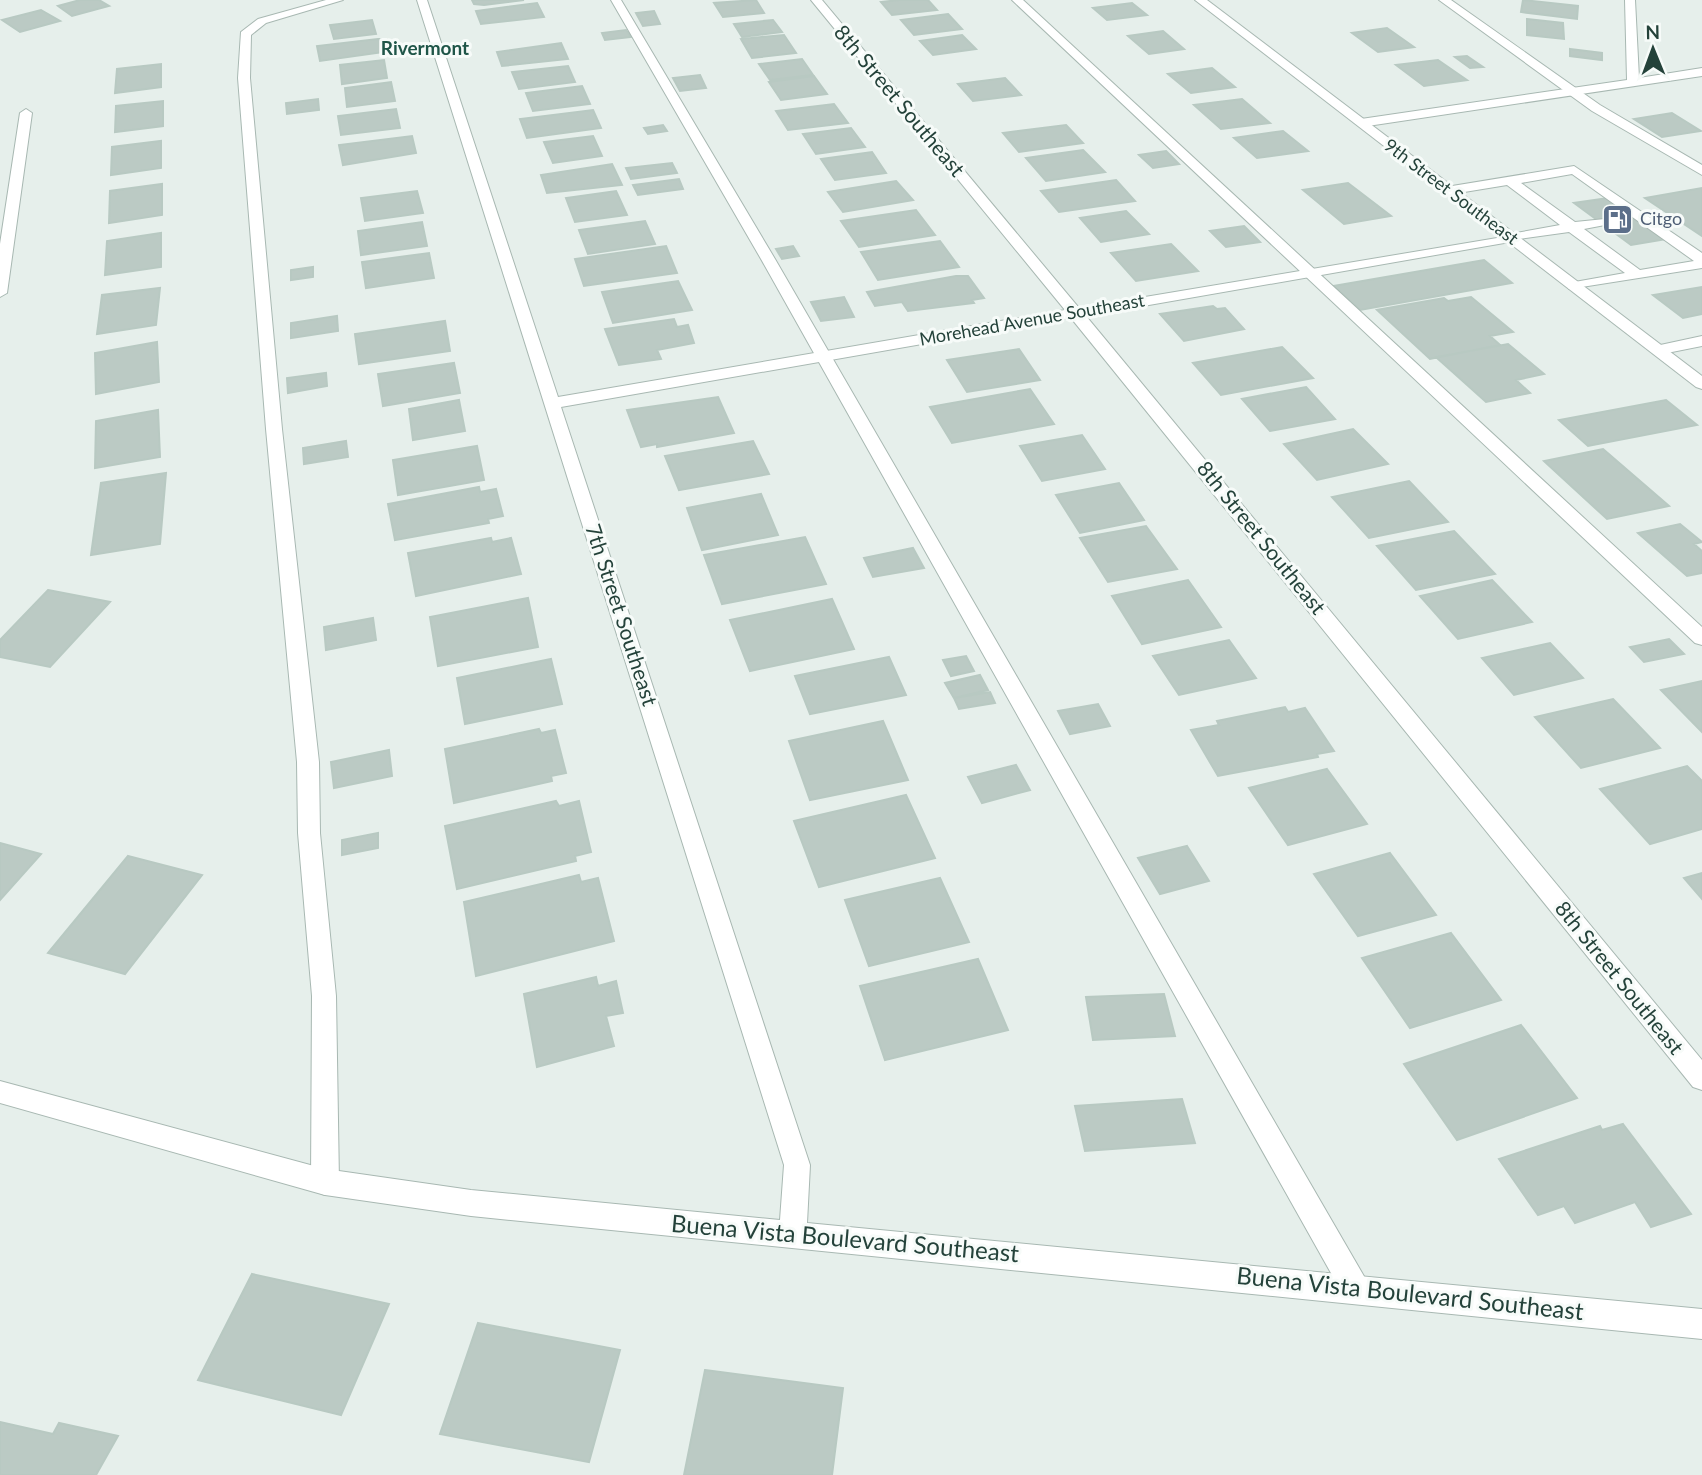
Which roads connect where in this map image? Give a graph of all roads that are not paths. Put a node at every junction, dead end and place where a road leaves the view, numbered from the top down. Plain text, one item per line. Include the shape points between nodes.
1 (338, 0) edge
2 (422, 0) edge
3 (616, 0) edge
4 (816, 0) edge
5 (1017, 0) edge
6 (1200, 0) edge
7 (1444, 0) edge
8 (1629, 0) edge
9 (1702, 72) edge
10 (1633, 83) junction
11 (1574, 92) junction
12 (26, 113) dead end
13 (1361, 123) junction
14 (1702, 171) edge
15 (1510, 181) junction
16 (1446, 191) junction
17 (1600, 222) dead end
18 (1573, 227) junction
19 (1510, 237) junction
20 (1702, 262) edge
21 (1312, 273) junction
22 (1638, 275) junction
23 (1574, 286) junction
24 (0, 293) edge
25 (1074, 313) junction
26 (1702, 341) edge
27 (1657, 350) junction
28 (821, 356) junction
29 (1702, 384) edge
30 (553, 403) junction
31 (1702, 638) edge
32 (1702, 1079) edge
33 (0, 1092) edge
34 (325, 1182) junction
35 (791, 1234) junction
36 (1355, 1288) junction
37 (1702, 1324) edge

1 - 34 street via 252,27 245,34 244,78 308,762 309,833 324,996
2 - 30 street, 7th Street Southeast
3 - 28 street
4 - 25 street, 8th Street Southeast
5 - 21 street
6 - 13 street, 9th Street Southeast
7 - 11 street
8 - 10 street
9 - 10 street
10 - 11 street
11 - 13 street
11 - 14 street
12 - 24 street
13 - 16 street, 9th Street Southeast
15 - 16 street
15 - 18 street
15 - 20 street via 1574,170
16 - 19 street, 9th Street Southeast
17 - 18 street, Morehead Avenue Southeast
18 - 19 street, Morehead Avenue Southeast
18 - 22 street
19 - 21 street, Morehead Avenue Southeast
19 - 23 street, 9th Street Southeast
20 - 22 street
21 - 25 street, Morehead Avenue Southeast
21 - 31 street
22 - 23 street
23 - 27 street, 9th Street Southeast
25 - 28 street, Morehead Avenue Southeast
25 - 32 street, 8th Street Southeast
26 - 27 street
27 - 29 street, 9th Street Southeast
28 - 30 street, Morehead Avenue Southeast
28 - 36 street
30 - 35 street, 7th Street Southeast via 797,1165
33 - 34 street, Buena Vista Boulevard Southeast
34 - 35 street, Buena Vista Boulevard Southeast via 471,1203
35 - 36 street, Buena Vista Boulevard Southeast
36 - 37 street, Buena Vista Boulevard Southeast

